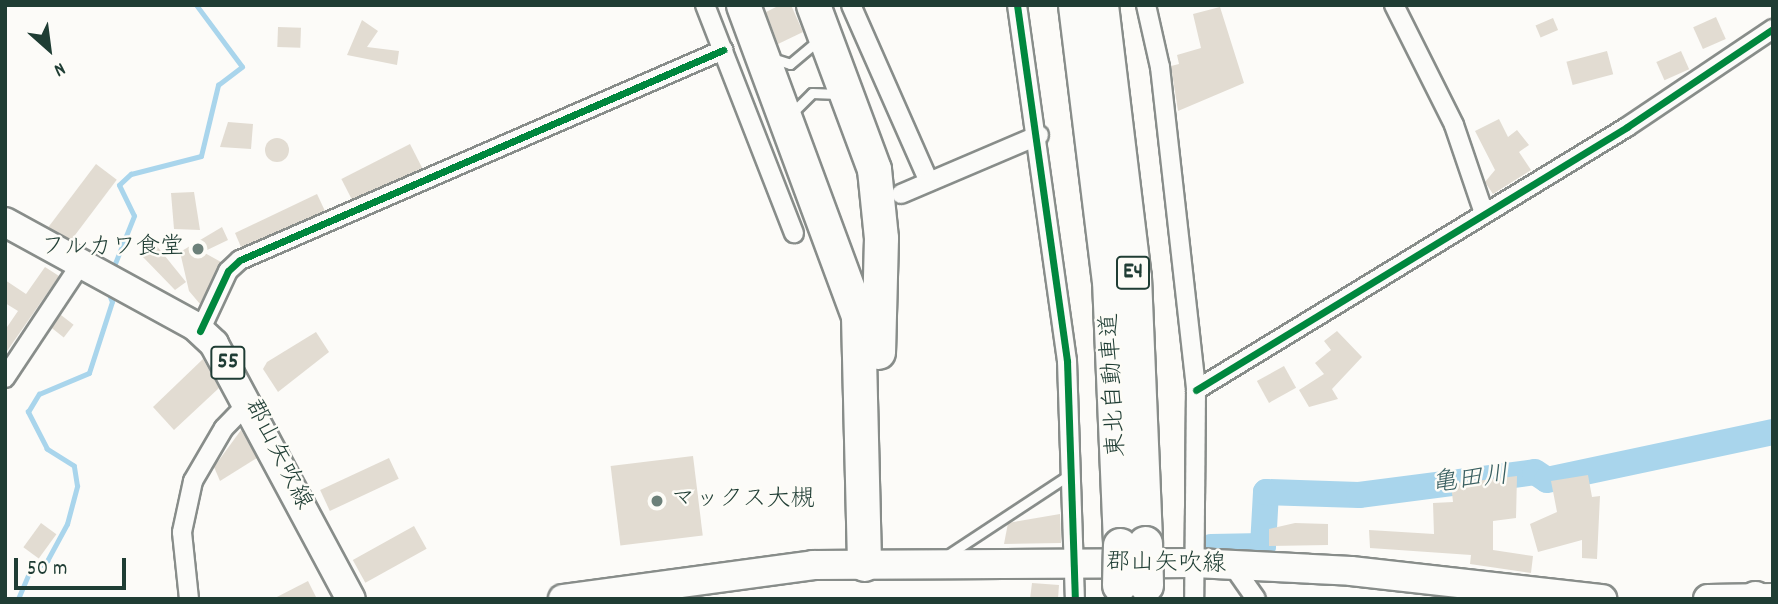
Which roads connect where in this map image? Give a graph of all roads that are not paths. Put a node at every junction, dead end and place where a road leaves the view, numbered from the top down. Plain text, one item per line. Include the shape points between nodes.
1 (705, 5) edge
2 (743, 5) edge
3 (851, 5) edge
4 (1017, 5) edge
5 (1058, 5) edge
6 (1075, 5) edge
7 (1101, 5) edge
8 (1146, 5) edge
9 (1394, 5) edge
10 (815, 10) edge
11 (1773, 29) edge
12 (755, 38) junction
13 (723, 50) junction
14 (1089, 89) junction
15 (852, 106) junction
16 (1039, 135) junction
17 (794, 142) junction
18 (929, 182) junction
19 (901, 194) dead end
20 (1484, 213) junction
21 (6, 224) edge
22 (794, 233) dead end
23 (80, 265) junction
24 (200, 331) junction
25 (5, 378) edge
26 (1196, 390) junction
27 (250, 401) junction
28 (1072, 473) junction
29 (1133, 544) junction
30 (1195, 563) junction
31 (871, 564) junction
32 (932, 564) junction
33 (1076, 564) junction
34 (1233, 566) junction
35 (1132, 592) edge
36 (1755, 598) edge
37 (1773, 598) edge
38 (189, 599) edge
39 (351, 599) edge
40 (564, 599) edge
41 (1075, 599) edge
42 (1194, 599) edge
43 (1256, 599) edge
44 (1602, 599) edge
45 (1708, 599) edge

1 - 13 street
2 - 12 highway
3 - 18 street
4 - 16 street
5 - 14 highway
6 - 14 highway, 東北自動車道 / E4
7 - 29 highway, 東北自動車道 / E4 via 1135,289
8 - 26 street via 1160,67
9 - 20 street via 1454,125
10 - 12 lane via 815,45 790,64 768,55
10 - 15 highway
11 - 20 street
12 - 17 highway
13 - 22 street
13 - 24 street via 240,260 228,271
14 - 29 highway, 東北自動車道 / E4
15 - 17 lane via 825,90 800,100 792,110
15 - 31 highway via 874,169 881,239
16 - 18 street
16 - 28 street via 1067,361
17 - 31 highway via 859,327
18 - 19 street
20 - 26 street
21 - 23 main road, 郡山矢吹線 / 55
23 - 24 main road, 郡山矢吹線 / 55
23 - 25 street
24 - 27 main road, 郡山矢吹線 / 55
26 - 30 street
27 - 38 street via 225,428 193,481 183,532
27 - 39 main road, 郡山矢吹線 / 55
28 - 32 lane
28 - 33 street
29 - 35 highway, 東北自動車道 / E4, bridge
30 - 33 main road, 郡山矢吹線
30 - 34 main road, 郡山矢吹線
30 - 42 street
31 - 32 main road, 郡山矢吹線
31 - 40 main road, 郡山矢吹線 via 800,566
32 - 33 main road, 郡山矢吹線
33 - 41 street
34 - 43 street
34 - 44 main road, 郡山矢吹線 via 1351,571
36 - 37 main road
36 - 45 main road

